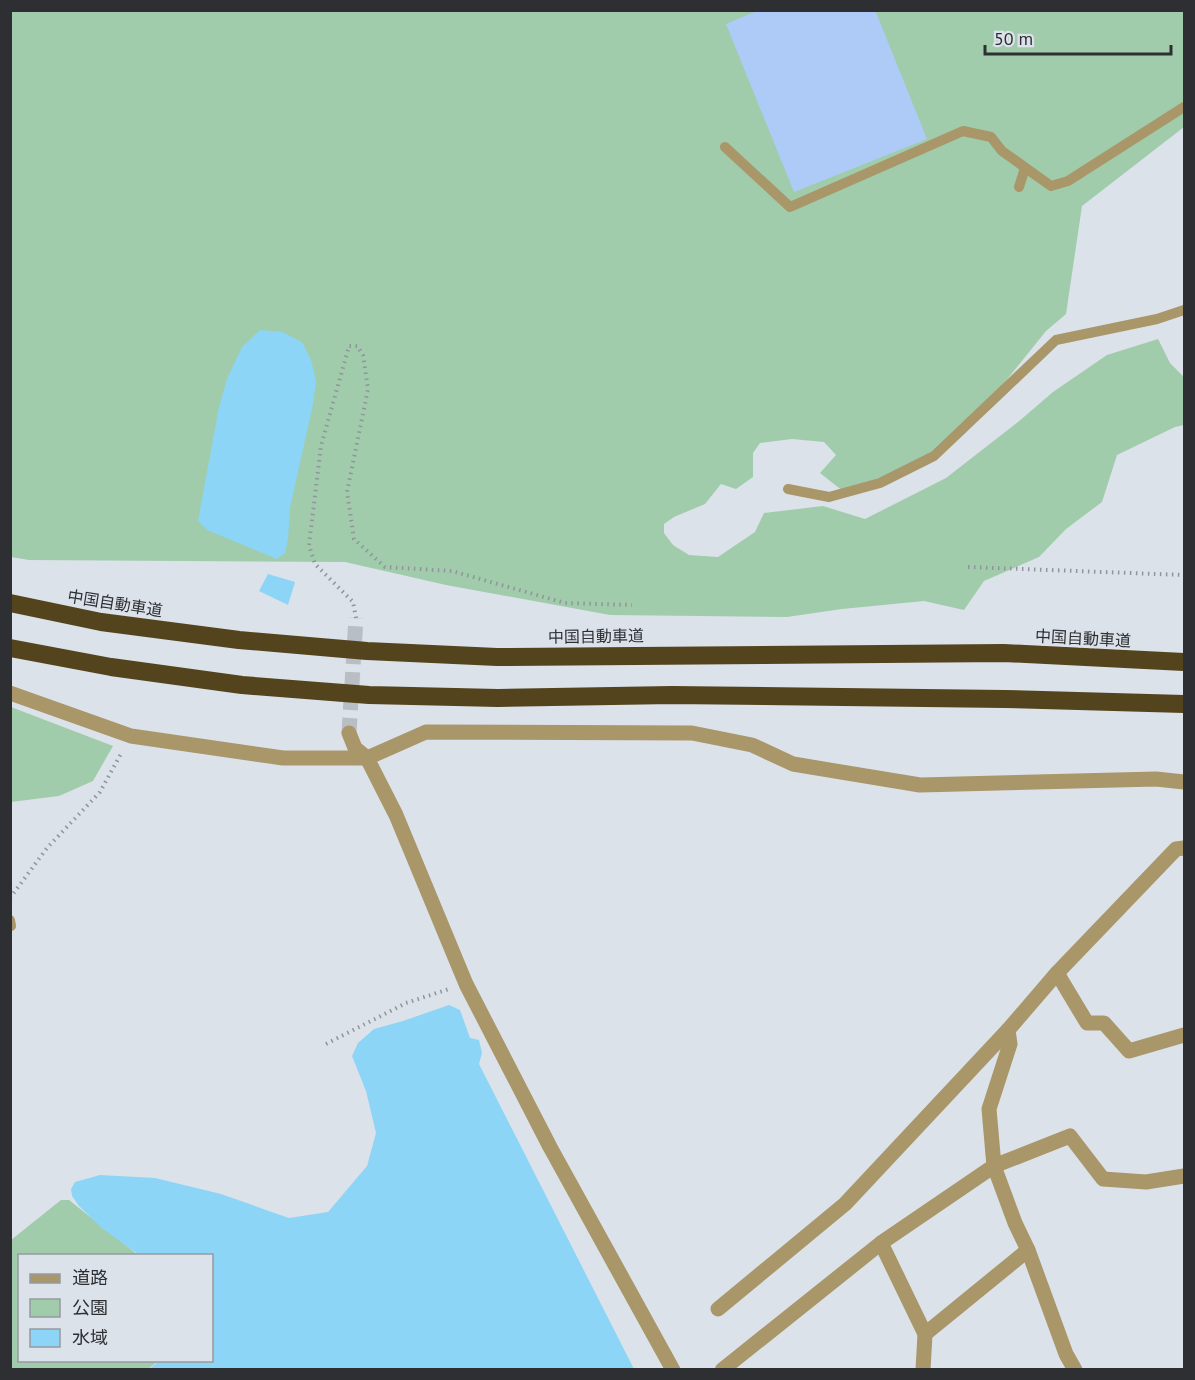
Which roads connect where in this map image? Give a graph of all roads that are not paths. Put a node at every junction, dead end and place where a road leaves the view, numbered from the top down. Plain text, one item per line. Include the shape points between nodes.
1 (1185, 107) edge
2 (725, 147) dead end
3 (1025, 168) junction
4 (1019, 187) dead end
5 (1185, 310) edge
6 (788, 489) dead end
7 (10, 603) edge
8 (10, 648) edge
9 (1185, 662) edge
10 (10, 693) edge
11 (1185, 704) edge
12 (349, 733) tunnel mouth
13 (367, 758) junction
14 (1185, 782) edge
15 (1185, 848) edge
16 (1057, 973) junction
17 (1008, 1030) junction
18 (1185, 1035) edge
19 (994, 1166) junction
20 (1185, 1176) edge
21 (881, 1243) junction
22 (1028, 1250) junction
23 (718, 1309) dead end
24 (925, 1334) junction
25 (673, 1370) edge
26 (722, 1370) edge
27 (923, 1370) edge
28 (1075, 1370) edge

1 - 3 lane via 1068,181 1051,186
2 - 3 lane via 790,207 963,132 991,137
3 - 4 lane
5 - 6 lane via 1056,340 934,456 880,483 829,497
7 - 9 highway, 中国自動車道 via 101,622 239,640 378,652 497,657 1004,653
8 - 11 highway via 111,668 369,695 672,695
10 - 13 street via 132,736 284,758
12 - 13 street via 355,748
13 - 14 street via 426,732 692,733 752,745 793,764 920,784 1156,779
13 - 25 street via 396,815 466,984 550,1147
15 - 16 street via 1176,849
16 - 17 street
16 - 18 street via 1087,1023 1104,1023 1129,1051
17 - 19 street via 1010,1044 988,1109
17 - 23 street via 845,1204
19 - 20 street via 1070,1136 1103,1179 1146,1182
19 - 21 street
19 - 22 street
21 - 24 street
21 - 26 street
22 - 24 street
22 - 28 street
24 - 27 street

